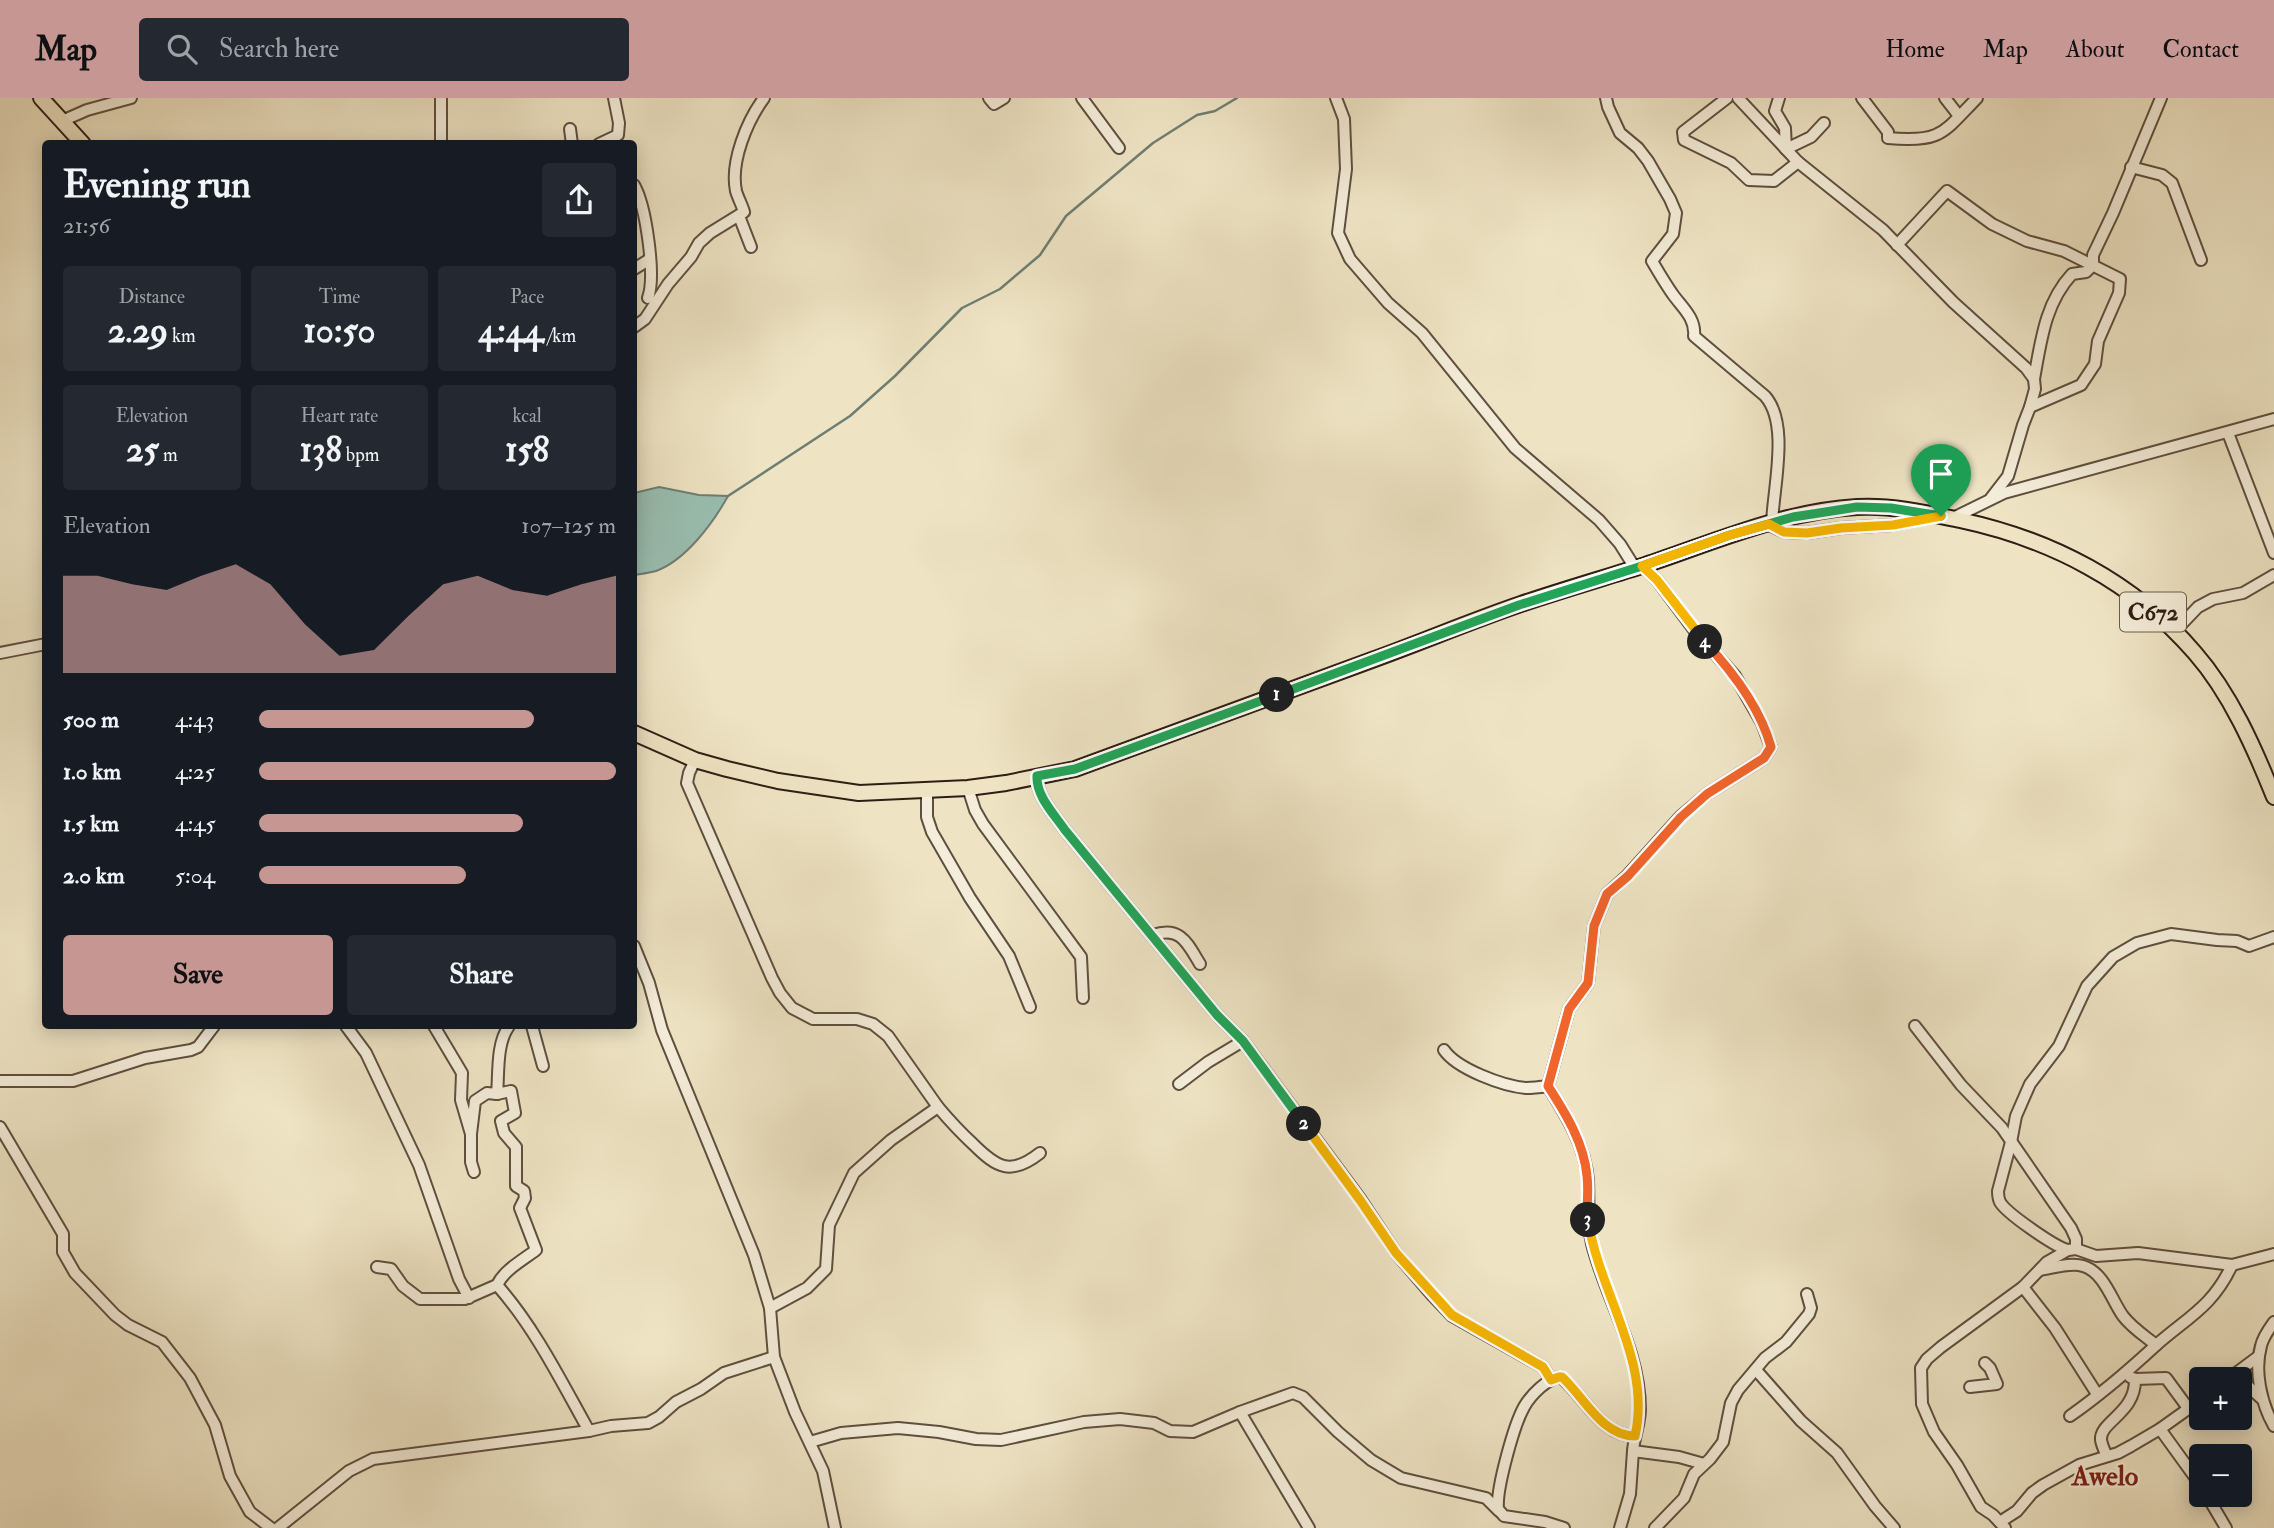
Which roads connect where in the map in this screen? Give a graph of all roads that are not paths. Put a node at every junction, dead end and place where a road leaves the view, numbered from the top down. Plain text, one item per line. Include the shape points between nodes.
1 (41, 98) edge
2 (131, 98) edge
3 (441, 98) edge
4 (614, 98) edge
5 (764, 98) edge
6 (989, 98) edge
7 (1004, 98) edge
8 (1082, 98) edge
9 (1336, 98) edge
10 (1606, 98) edge
11 (1727, 98) edge
12 (1738, 98) edge
13 (1779, 98) edge
14 (1862, 98) edge
15 (1945, 98) edge
16 (1977, 98) edge
17 (2161, 98) edge
18 (1959, 116) junction
19 (62, 121) junction
20 (1824, 123) dead end
21 (570, 129) dead end
22 (621, 139) edge
23 (79, 140) edge
24 (441, 140) edge
25 (571, 140) edge
26 (1119, 148) dead end
27 (1786, 149) junction
28 (1798, 162) junction
29 (2131, 167) junction
30 (637, 190) edge
31 (739, 216) junction
32 (1897, 245) junction
33 (751, 247) dead end
34 (650, 259) junction
35 (2201, 260) dead end
36 (2093, 265) junction
37 (637, 268) edge
38 (648, 298) dead end
39 (637, 325) edge
40 (2034, 379) junction
41 (2030, 407) junction
42 (2274, 419) edge
43 (2228, 433) junction
44 (1991, 498) junction
45 (1947, 517) junction
46 (1770, 524) junction
47 (2274, 553) edge
48 (1638, 567) junction
49 (2274, 575) edge
50 (2175, 631) junction
51 (42, 645) edge
52 (0, 653) edge
53 (637, 734) edge
54 (695, 760) junction
55 (1037, 776) junction
56 (968, 789) junction
57 (927, 791) junction
58 (2274, 797) edge
59 (1153, 935) junction
60 (2274, 937) edge
61 (637, 953) edge
62 (1200, 964) dead end
63 (1083, 998) dead end
64 (1030, 1007) dead end
65 (1915, 1026) dead end
66 (212, 1029) edge
67 (348, 1029) edge
68 (436, 1029) edge
69 (507, 1029) edge
70 (533, 1029) edge
71 (1243, 1041) junction
72 (1444, 1050) dead end
73 (543, 1066) dead end
74 (0, 1082) edge
75 (1179, 1084) dead end
76 (1548, 1086) junction
77 (497, 1094) junction
78 (938, 1107) junction
79 (0, 1127) edge
80 (471, 1134) junction
81 (2011, 1142) junction
82 (1040, 1153) dead end
83 (474, 1172) dead end
84 (2072, 1249) junction
85 (2271, 1259) edge
86 (2232, 1265) junction
87 (377, 1267) dead end
88 (2040, 1270) junction
89 (497, 1285) junction
90 (2023, 1287) junction
91 (1807, 1294) dead end
92 (469, 1298) junction
93 (770, 1308) junction
94 (2274, 1322) edge
95 (2156, 1345) junction
96 (2259, 1356) junction
97 (774, 1357) junction
98 (1985, 1363) dead end
99 (2245, 1367) edge
100 (1756, 1370) junction
101 (2130, 1376) junction
102 (1551, 1380) junction
103 (1970, 1387) dead end
104 (2252, 1391) edge
105 (2097, 1394) junction
106 (2261, 1398) junction
107 (2188, 1408) joint
108 (1240, 1412) junction
109 (2070, 1416) dead end
110 (2274, 1426) edge
111 (2160, 1429) junction
112 (589, 1431) junction
113 (1635, 1436) junction
114 (810, 1442) junction
115 (1633, 1451) junction
116 (2107, 1456) junction
117 (1704, 1464) junction
118 (2189, 1468) edge
119 (2214, 1507) edge
120 (1499, 1511) junction
121 (2003, 1525) edge
122 (271, 1528) edge
123 (278, 1528) edge
124 (835, 1528) edge
125 (1309, 1528) edge
126 (1564, 1528) edge
127 (1620, 1528) edge
128 (1655, 1528) edge
129 (1894, 1528) edge
130 (2226, 1528) edge

1 - 19 main road
2 - 19 street
3 - 24 street
4 - 22 street
5 - 31 street via 748,122 737,161 736,190 744,212
6 - 7 street via 994,104
8 - 26 street
9 - 48 street via 1344,119 1346,169 1338,233 1350,260 1422,333 1515,448 1599,520
10 - 46 street via 1620,133 1648,162 1676,213 1673,234 1652,261 1683,305 1694,336 1774,408 1778,461
11 - 28 street via 1683,131 1684,140 1731,163 1749,180 1774,181
12 - 27 street
13 - 27 street via 1775,111 1785,128
14 - 18 street via 1888,138 1932,138
15 - 18 street
16 - 18 street
17 - 29 street
19 - 23 main road
20 - 27 street via 1811,137
21 - 25 street
27 - 28 street
28 - 32 street
29 - 35 street via 2162,175 2172,183
29 - 36 street
30 - 34 street
31 - 33 street
31 - 39 street via 699,243
32 - 36 street via 1947,191 2027,241
32 - 40 street
34 - 37 street
34 - 38 street
36 - 40 street via 2072,274 2055,296 2045,320
36 - 41 street via 2120,279 2119,293 2098,341 2095,364 2081,385
40 - 41 street
41 - 44 street via 2008,476
42 - 43 street
43 - 44 street
43 - 47 street
44 - 45 street
45 - 46 main road, C672 via 1857,507
45 - 50 main road, C672 via 2024,537 2096,569
46 - 48 main road, C672
48 - 55 main road, C672 via 1519,605 1075,769
48 - 76 street via 1657,580 1735,676 1771,747 1764,758 1707,794 1681,817 1607,894 1594,926 1588,983 1569,1009
49 - 50 street via 2243,593 2213,599 2189,614
50 - 58 main road, C672 via 2216,680
51 - 52 street
53 - 54 main road, C672
54 - 57 main road, C672 via 778,781 859,793
54 - 78 street via 687,783 786,1001 813,1019 857,1019 873,1024 888,1036
55 - 56 main road, C672
55 - 59 street via 1050,809
56 - 57 main road, C672
56 - 63 street via 983,824 1081,957
57 - 64 street via 932,832 1009,956
59 - 62 street via 1180,935
59 - 71 street
60 - 81 street via 2249,946 2237,940 2171,934 2120,952 2087,986 2059,1046 2030,1084
61 - 93 street via 662,1030 754,1255
65 - 81 street
66 - 74 street via 191,1050 145,1058 73,1081
67 - 92 street via 366,1053 419,1165
68 - 80 street via 462,1073 461,1100
69 - 77 street via 500,1048
70 - 73 street
71 - 75 street
71 - 102 street via 1396,1253 1432,1295 1452,1315 1543,1367
72 - 76 street via 1463,1067 1500,1081 1527,1088
76 - 113 street via 1585,1160 1592,1242 1639,1394
77 - 80 street via 486,1093 475,1101
77 - 89 street via 511,1091 515,1113 502,1121 504,1133 516,1146 516,1186 525,1198 520,1208 536,1250
78 - 82 street via 990,1162 1013,1167
78 - 93 street via 854,1172 830,1225 826,1269 807,1287
79 - 122 street via 63,1234 62,1252 75,1273 115,1315 162,1342 190,1378 215,1424 230,1476 250,1512
80 - 83 street
81 - 84 street via 2071,1228 2076,1239
81 - 84 street via 1998,1191 2000,1202 2038,1234
84 - 86 street via 2096,1256 2138,1253
84 - 88 street via 2053,1257
85 - 86 street
86 - 95 street via 2225,1282 2205,1306
87 - 92 street via 390,1269 420,1299
88 - 90 street
88 - 95 street via 2088,1268 2124,1317
89 - 92 street
89 - 112 street via 540,1344
90 - 105 street
90 - 121 street via 1941,1346 1924,1363 1920,1375 1922,1404 1934,1432 1981,1507
91 - 100 street via 1811,1310 1805,1321
93 - 97 street
94 - 96 street
95 - 101 street
96 - 99 street
96 - 106 street
97 - 112 street via 724,1373 648,1423
97 - 114 street
98 - 103 street via 1997,1384
100 - 117 street via 1735,1395 1723,1442
100 - 129 street via 1837,1453
101 - 105 street
101 - 107 street via 2166,1378
101 - 116 street via 2135,1391 2128,1406 2106,1426 2100,1439
102 - 113 street via 1562,1377 1615,1431
102 - 120 street via 1532,1395 1519,1418 1499,1493
104 - 106 street
105 - 109 street
106 - 110 street
107 - 111 street
108 - 114 street via 1184,1432 1120,1419 1001,1440 898,1428 841,1433
108 - 120 street via 1293,1393 1303,1396 1371,1460 1401,1478 1486,1498
108 - 125 street
111 - 116 street
111 - 118 street
112 - 123 street via 373,1459 349,1471
113 - 115 street
114 - 124 street via 823,1472
115 - 117 street
115 - 127 street via 1630,1494
116 - 121 street via 2052,1479
117 - 128 street via 1691,1478 1684,1497
119 - 130 street
120 - 126 street via 1504,1516

